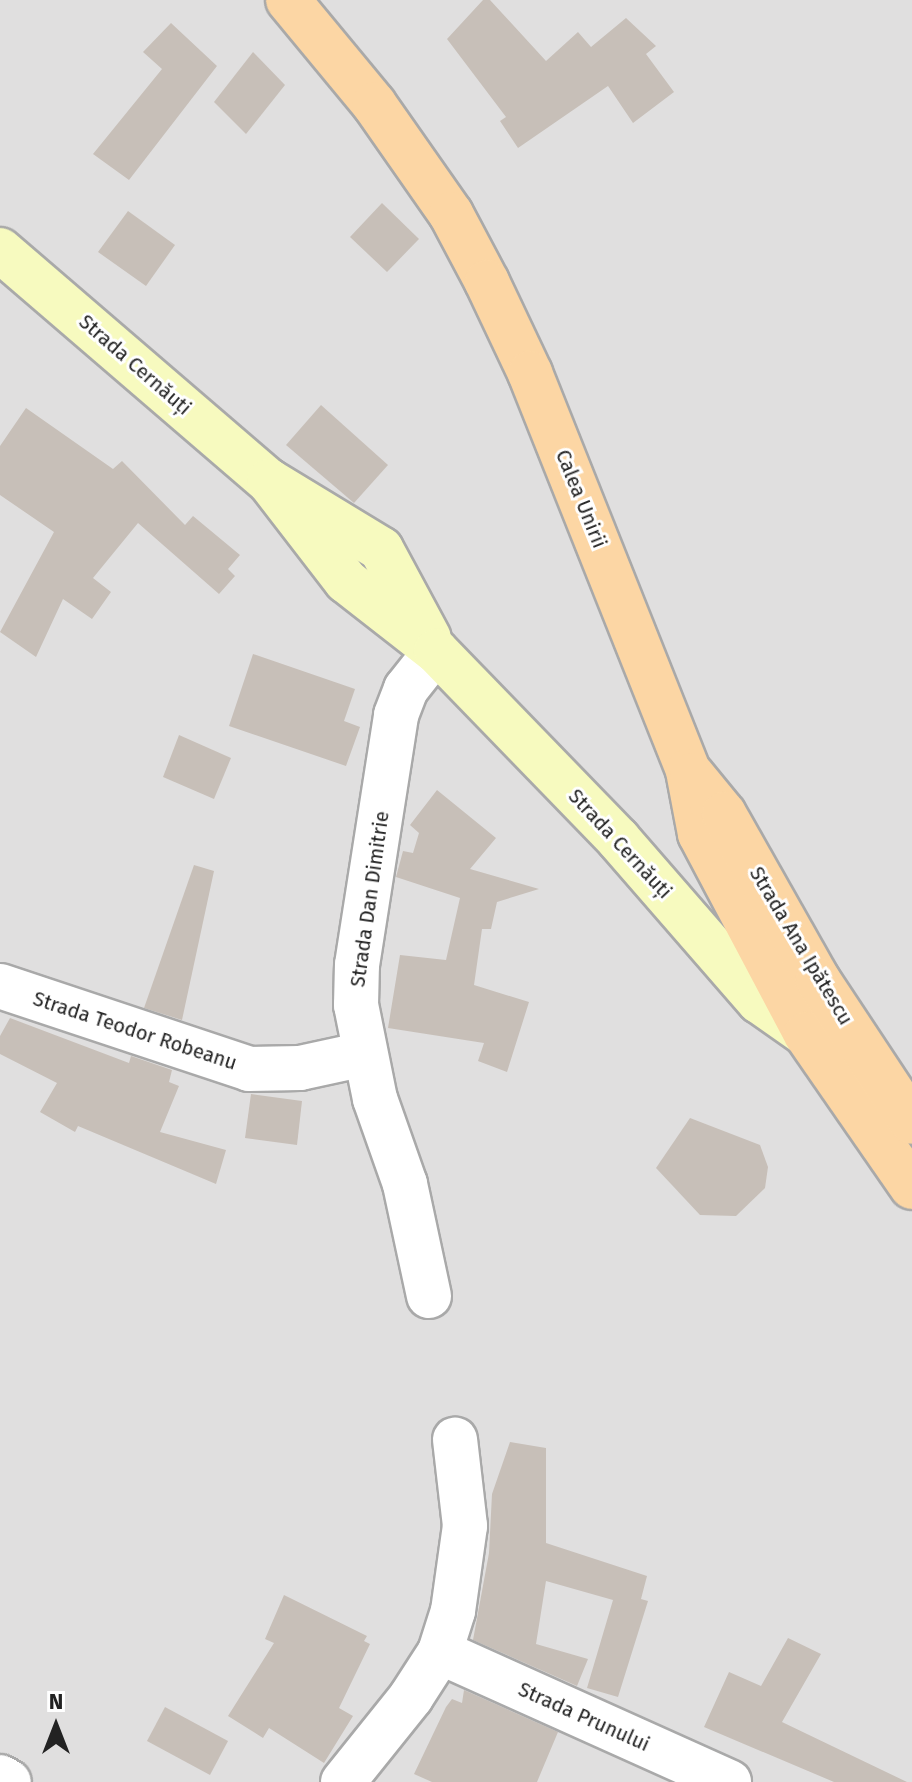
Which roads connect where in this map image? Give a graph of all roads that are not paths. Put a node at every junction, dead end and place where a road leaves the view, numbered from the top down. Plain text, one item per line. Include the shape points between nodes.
1 (288, 0) edge
2 (0, 250) edge
3 (436, 651) junction
4 (688, 771) junction
5 (0, 986) edge
6 (806, 1034) junction
7 (365, 1054) junction
8 (912, 1122) edge
9 (912, 1187) edge
10 (429, 1296) dead end
11 (455, 1440) dead end
12 (440, 1652) junction
13 (0, 1777) edge
14 (9, 1782) edge
15 (343, 1782) edge
16 (729, 1782) edge

1 - 4 main road, Calea Unirii via 374,104 451,214 487,282 536,388
2 - 3 street, Strada Cernăuți via 269,481 381,549
3 - 6 street, Strada Cernăuți via 618,839 759,1001
3 - 7 street, Strada Dan Dimitrie via 406,689 396,715 357,965 356,1005
4 - 6 main road, Calea Unirii via 700,834
4 - 8 main road, Strada Ana Ipătescu via 724,814 818,980
5 - 7 street, Strada Teodor Robeanu via 249,1069 300,1068
6 - 9 main road, Strada Ana Ipătescu
7 - 10 street, Strada Dan Dimitrie via 405,1184
11 - 12 street via 465,1526 453,1611
12 - 15 street
12 - 16 street, Strada Prunului
13 - 14 street

